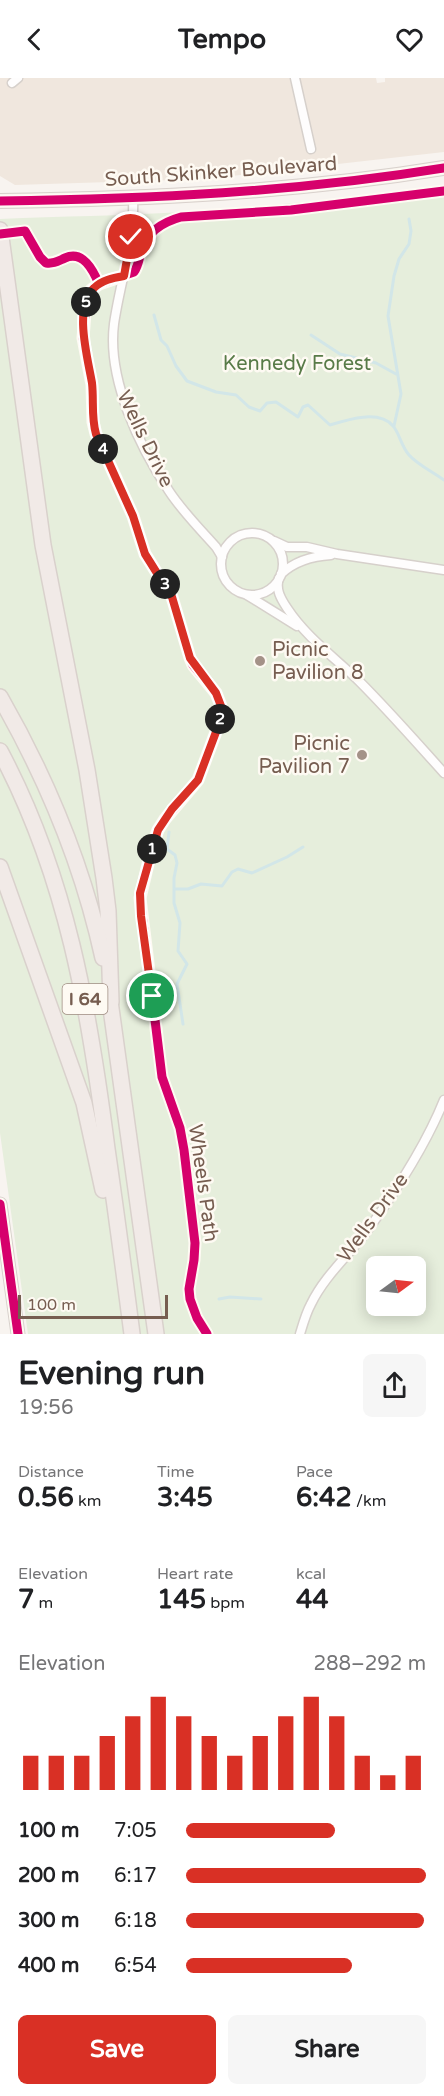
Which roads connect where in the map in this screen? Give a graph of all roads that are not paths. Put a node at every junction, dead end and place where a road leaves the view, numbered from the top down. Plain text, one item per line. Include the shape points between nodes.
1 (295, 78) edge
2 (311, 148) dead end
3 (444, 168) edge
4 (133, 198) junction
5 (0, 201) edge
6 (0, 230) edge
7 (271, 540) junction
8 (338, 554) junction
9 (222, 557) junction
10 (444, 570) edge
11 (280, 576) junction
12 (245, 594) junction
13 (307, 633) junction
14 (0, 697) edge
15 (0, 751) edge
16 (444, 774) edge
17 (0, 867) edge
18 (111, 1002) junction
19 (444, 1100) edge
20 (0, 1204) edge
21 (4, 1255) edge
22 (122, 1260) junction
23 (18, 1334) edge
24 (132, 1334) edge
25 (156, 1334) edge
26 (300, 1334) edge

1 - 2 street
3 - 4 main road, South Skinker Boulevard via 283,188
4 - 5 main road, South Skinker Boulevard
4 - 9 street, Wells Drive via 131,237 114,325 119,387 168,490
6 - 18 highway via 43,545 101,855 108,911
7 - 8 street via 287,547
7 - 9 street via 257,533 242,535 229,543
7 - 11 street via 282,558
8 - 10 street
8 - 11 street via 320,555 294,564
9 - 12 street via 224,576
11 - 12 street via 268,590
11 - 13 street via 281,599
12 - 13 street
13 - 16 street via 381,704
14 - 18 highway, I 64 via 50,794 76,862 97,931
15 - 22 highway, I 64 via 42,843 72,939 93,1045
17 - 22 highway via 84,1103
18 - 25 highway, I 64
19 - 26 street, Wells Drive via 430,1133 369,1228 319,1290
20 - 21 street
21 - 23 street
22 - 24 highway, I 64

